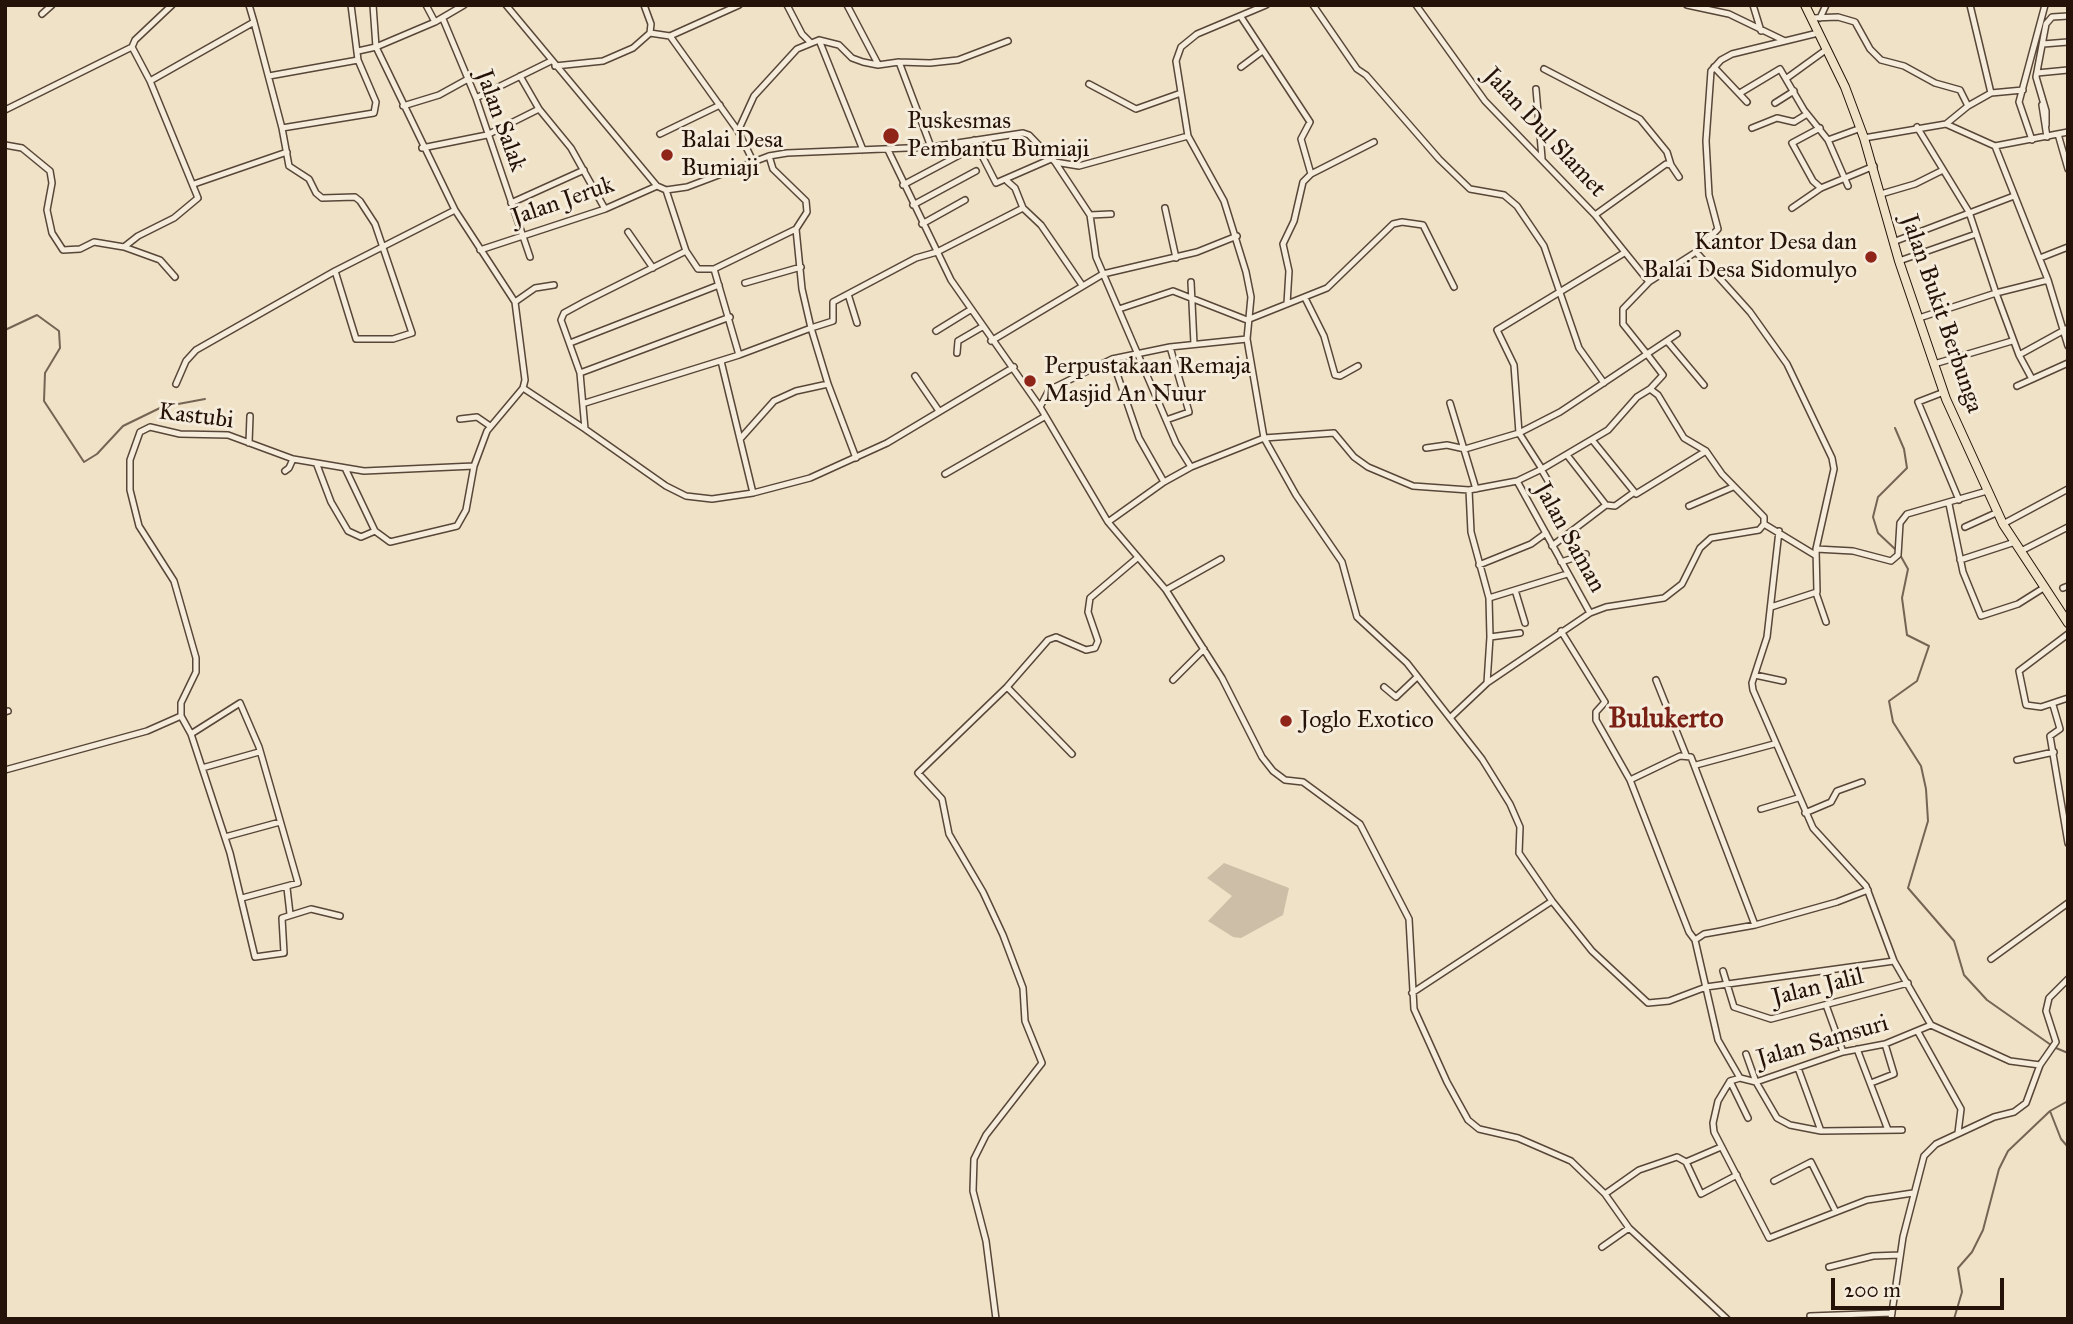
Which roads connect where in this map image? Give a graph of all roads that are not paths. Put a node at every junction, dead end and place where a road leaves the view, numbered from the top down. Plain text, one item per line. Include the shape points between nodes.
1 (52, 5) edge
2 (172, 5) edge
3 (248, 5) edge
4 (351, 5) edge
5 (373, 5) edge
6 (426, 5) edge
7 (464, 5) edge
8 (506, 5) edge
9 (644, 5) edge
10 (739, 5) edge
11 (787, 5) edge
12 (847, 5) edge
13 (1243, 5) edge
14 (1266, 5) edge
15 (1313, 5) edge
16 (1416, 5) edge
17 (1687, 5) edge
18 (1753, 5) edge
19 (1805, 5) edge
20 (1826, 5) edge
21 (1970, 5) edge
22 (2045, 5) edge
23 (42, 14) dead end
24 (2068, 16) edge
25 (1816, 18) junction
26 (443, 19) junction
27 (1244, 19) junction
28 (254, 22) junction
29 (435, 22) junction
30 (1761, 31) junction
31 (650, 33) junction
32 (1818, 33) junction
33 (670, 36) junction
34 (819, 40) junction
35 (1008, 41) dead end
36 (1784, 41) junction
37 (810, 42) junction
38 (2068, 42) edge
39 (2043, 44) junction
40 (132, 47) junction
41 (376, 47) junction
42 (1827, 49) junction
43 (358, 51) junction
44 (1261, 52) junction
45 (358, 60) junction
46 (899, 62) junction
47 (553, 64) junction
48 (878, 65) junction
49 (1241, 67) dead end
50 (1714, 67) junction
51 (1544, 69) dead end
52 (2068, 70) edge
53 (2037, 73) junction
54 (269, 76) junction
55 (520, 76) junction
56 (1787, 78) junction
57 (468, 79) junction
58 (150, 81) junction
59 (1089, 84) dead end
60 (1536, 89) dead end
61 (2023, 90) junction
62 (1794, 91) junction
63 (1181, 93) junction
64 (1740, 93) junction
65 (1991, 93) junction
66 (476, 98) junction
67 (1747, 102) dead end
68 (1775, 103) dead end
69 (720, 105) junction
70 (403, 106) junction
71 (1968, 106) junction
72 (539, 109) junction
73 (5, 110) edge
74 (1807, 114) junction
75 (1945, 124) junction
76 (282, 128) junction
77 (1752, 128) dead end
78 (1820, 128) junction
79 (1861, 128) junction
80 (1917, 128) junction
81 (738, 131) junction
82 (2068, 132) edge
83 (660, 134) dead end
84 (2058, 134) junction
85 (487, 135) junction
86 (1188, 136) junction
87 (2047, 137) junction
88 (1864, 138) junction
89 (974, 140) junction
90 (1828, 140) junction
91 (2032, 140) junction
92 (1374, 142) dead end
93 (5, 145) edge
94 (1995, 146) junction
95 (930, 147) junction
96 (422, 148) junction
97 (863, 150) junction
98 (888, 150) junction
99 (967, 151) dead end
100 (287, 152) junction
101 (769, 156) junction
102 (1542, 158) junction
103 (753, 161) junction
104 (1053, 161) junction
105 (1671, 165) junction
106 (1874, 166) junction
107 (2068, 169) edge
108 (584, 170) junction
109 (1943, 170) junction
110 (976, 171) dead end
111 (1311, 174) junction
112 (1679, 177) dead end
113 (1845, 178) junction
114 (1007, 181) junction
115 (194, 184) junction
116 (904, 185) junction
117 (657, 186) junction
118 (1848, 186) dead end
119 (1821, 188) junction
120 (666, 190) junction
121 (1881, 194) junction
122 (2014, 196) junction
123 (965, 200) dead end
124 (511, 203) junction
125 (913, 205) junction
126 (1023, 208) junction
127 (1165, 208) dead end
128 (1792, 208) dead end
129 (605, 209) junction
130 (455, 210) junction
131 (1969, 212) junction
132 (1111, 214) dead end
133 (1090, 215) junction
134 (1595, 215) junction
135 (922, 224) junction
136 (796, 229) junction
137 (628, 232) dead end
138 (1976, 234) junction
139 (522, 235) junction
140 (1237, 236) junction
141 (1893, 242) junction
142 (124, 247) junction
143 (2068, 247) edge
144 (381, 248) junction
145 (480, 250) junction
146 (686, 251) junction
147 (937, 252) junction
148 (1696, 252) junction
149 (1624, 253) junction
150 (530, 257) dead end
151 (1176, 258) junction
152 (2039, 258) junction
153 (1899, 261) junction
154 (801, 267) junction
155 (653, 268) junction
156 (714, 269) junction
157 (335, 271) junction
158 (1102, 274) junction
159 (175, 277) dead end
160 (2048, 280) junction
161 (1191, 282) dead end
162 (1649, 282) junction
163 (745, 283) dead end
164 (554, 285) dead end
165 (719, 285) junction
166 (1082, 285) junction
167 (1454, 286) dead end
168 (1559, 292) junction
169 (1996, 293) junction
170 (848, 294) junction
171 (1193, 298) junction
172 (1305, 298) junction
173 (515, 302) junction
174 (1287, 304) junction
175 (1119, 309) junction
176 (970, 310) junction
177 (730, 317) junction
178 (1919, 318) junction
179 (1247, 320) junction
180 (857, 323) dead end
181 (982, 327) junction
182 (811, 328) junction
183 (2065, 330) edge
184 (936, 331) dead end
185 (1677, 334) dead end
186 (1247, 339) junction
187 (991, 341) junction
188 (1667, 341) junction
189 (2012, 341) junction
190 (570, 343) junction
191 (1194, 344) junction
192 (2068, 346) edge
193 (1170, 347) junction
194 (957, 353) dead end
195 (1139, 353) junction
196 (1647, 354) junction
197 (739, 355) junction
198 (2019, 355) junction
199 (1112, 359) junction
200 (720, 361) junction
201 (2068, 363) edge
202 (1934, 364) junction
203 (1358, 366) dead end
204 (1014, 367) junction
205 (580, 373) junction
206 (915, 376) dead end
207 (2032, 379) junction
208 (1604, 383) junction
209 (176, 384) dead end
210 (828, 384) junction
211 (1704, 385) dead end
212 (2017, 386) dead end
213 (523, 388) junction
214 (1650, 389) junction
215 (1944, 392) junction
216 (585, 403) junction
217 (1450, 403) dead end
218 (1040, 407) junction
219 (939, 411) junction
220 (250, 416) dead end
221 (1044, 417) junction
222 (460, 419) dead end
223 (1166, 420) junction
224 (490, 426) junction
225 (586, 429) junction
226 (1518, 433) junction
227 (741, 438) junction
228 (1264, 438) junction
229 (1593, 441) junction
230 (249, 443) junction
231 (1426, 448) dead end
232 (1465, 449) junction
233 (1706, 451) junction
234 (1567, 455) junction
235 (856, 458) junction
236 (293, 459) junction
237 (317, 465) junction
238 (474, 466) junction
239 (1191, 467) junction
240 (345, 468) junction
241 (1541, 469) junction
242 (285, 471) dead end
243 (945, 474) dead end
244 (1517, 481) junction
245 (1164, 482) junction
246 (1551, 486) dead end
247 (1733, 487) junction
248 (1476, 489) junction
249 (1469, 490) junction
250 (1987, 491) junction
251 (1633, 493) junction
252 (2066, 493) edge
253 (753, 494) junction
254 (1959, 500) junction
255 (1949, 504) junction
256 (1606, 505) junction
257 (1689, 506) dead end
258 (1998, 512) junction
259 (1108, 522) junction
260 (1764, 524) junction
261 (2003, 524) junction
262 (1965, 527) dead end
263 (2068, 527) edge
264 (375, 531) junction
265 (1779, 531) junction
266 (1546, 533) junction
267 (2015, 542) junction
268 (1552, 546) junction
269 (2021, 551) junction
270 (1816, 552) junction
271 (1586, 554) dead end
272 (1136, 559) junction
273 (1221, 559) dead end
274 (1960, 559) junction
275 (1561, 562) junction
276 (1479, 565) junction
277 (1567, 574) junction
278 (2045, 587) junction
279 (1166, 590) junction
280 (1515, 590) junction
281 (1816, 593) junction
282 (1489, 598) junction
283 (1771, 607) junction
284 (1590, 613) junction
285 (1826, 622) dead end
286 (1525, 623) dead end
287 (2068, 623) edge
288 (1561, 631) junction
289 (1520, 633) dead end
290 (2068, 634) edge
291 (1490, 636) junction
292 (1204, 649) junction
293 (1755, 675) junction
294 (1417, 677) junction
295 (1173, 680) dead end
296 (1656, 680) dead end
297 (1783, 681) dead end
298 (1487, 683) junction
299 (1007, 687) junction
300 (1384, 687) dead end
301 (2068, 698) edge
302 (2053, 705) junction
303 (181, 716) junction
304 (1451, 718) junction
305 (2060, 729) junction
306 (2068, 733) edge
307 (191, 734) junction
308 (1774, 744) junction
309 (260, 752) junction
310 (2054, 752) junction
311 (1072, 754) dead end
312 (1686, 755) junction
313 (2017, 760) dead end
314 (1696, 765) junction
315 (202, 768) junction
316 (5, 770) edge
317 (1630, 780) junction
318 (1862, 782) dead end
319 (1798, 798) junction
320 (1761, 809) dead end
321 (1805, 813) junction
322 (280, 822) junction
323 (225, 836) junction
324 (2068, 840) edge
325 (287, 888) junction
326 (1868, 890) junction
327 (242, 898) junction
328 (1552, 901) junction
329 (2068, 904) edge
330 (290, 914) junction
331 (340, 916) dead end
332 (1755, 925) junction
333 (1695, 940) junction
334 (1991, 959) dead end
335 (1894, 961) junction
336 (1723, 971) dead end
337 (2068, 979) edge
338 (1908, 983) junction
339 (1729, 986) junction
340 (1706, 987) junction
341 (1412, 993) junction
342 (1826, 1005) junction
343 (1931, 1025) junction
344 (1918, 1032) junction
345 (1885, 1044) junction
346 (1857, 1049) junction
347 (1843, 1052) junction
348 (1746, 1054) dead end
349 (2040, 1065) junction
350 (1798, 1068) junction
351 (1740, 1078) junction
352 (1730, 1081) junction
353 (1756, 1082) junction
354 (1871, 1083) junction
355 (1748, 1118) dead end
356 (1888, 1130) junction
357 (1902, 1130) dead end
358 (1821, 1131) junction
359 (1958, 1133) junction
360 (1721, 1147) junction
361 (1686, 1161) junction
362 (1737, 1175) junction
363 (1774, 1181) dead end
364 (1913, 1193) junction
365 (1605, 1194) junction
366 (1836, 1212) junction
367 (1629, 1228) junction
368 (1602, 1247) dead end
369 (1900, 1255) junction
370 (1829, 1267) dead end
371 (1810, 1316) dead end
372 (1891, 1316) edge
373 (996, 1319) edge
374 (1727, 1319) edge

1 - 23 street
2 - 40 street
3 - 28 street
4 - 43 street
5 - 41 street
6 - 29 street
7 - 26 street
8 - 47 street
9 - 31 street
10 - 33 street
11 - 37 street
12 - 48 street
13 - 27 street
14 - 27 street
15 - 168 street via 1357,69 1438,159 1470,189 1504,195 1517,206 1544,246
16 - 102 street, Jalan Dul Slamet via 1485,101
17 - 30 street via 1729,14
18 - 30 street
19 - 25 main road, Jalan Bukit Berbunga
20 - 25 street
21 - 65 street
22 - 61 street
24 - 39 street via 2049,19
25 - 32 main road, Jalan Bukit Berbunga
25 - 71 street via 1855,22 1881,60 1960,90
26 - 29 street
26 - 57 street, Jalan Salak
27 - 44 street
27 - 63 street via 1197,34 1181,47 1176,61
28 - 54 street
28 - 58 street
29 - 41 street
30 - 36 street
31 - 33 street
31 - 47 street via 633,48 603,61
32 - 36 street
32 - 42 main road, Jalan Bukit Berbunga
33 - 69 street
34 - 37 street
34 - 48 street via 839,45 852,58
34 - 97 street
35 - 46 street via 958,60
36 - 50 street via 1732,54
37 - 81 street via 785,61 754,96
38 - 39 street
39 - 53 street
40 - 58 street
40 - 73 street
41 - 43 street
41 - 70 street
42 - 56 street
42 - 79 main road, Jalan Bukit Berbunga
43 - 45 street
44 - 49 street
44 - 111 street via 1310,120 1301,139
45 - 54 street
45 - 76 street via 376,102 372,115
46 - 48 street
46 - 95 street
47 - 55 street
47 - 117 street
50 - 64 street
50 - 148 street via 1706,141 1709,195 1718,229
51 - 105 street via 1640,119
52 - 53 street
53 - 87 street
54 - 76 street
55 - 66 street
55 - 72 street
56 - 62 street
56 - 64 street via 1779,69
57 - 66 street, Jalan Salak
57 - 70 street via 439,96
58 - 115 street
59 - 63 street via 1136,109
60 - 102 street
61 - 65 street
61 - 91 street via 2019,108
62 - 68 street
62 - 74 street
63 - 86 street
64 - 67 street
65 - 71 street
66 - 85 street, Jalan Salak
69 - 81 street
69 - 83 street
70 - 96 street
71 - 75 street
72 - 85 street
72 - 108 street
74 - 77 street via 1794,122 1777,118
74 - 78 street
75 - 80 street
75 - 94 street
76 - 100 street
78 - 90 street
78 - 119 street via 1792,143
79 - 88 main road, Jalan Bukit Berbunga
79 - 90 street
80 - 88 street
80 - 109 street
81 - 103 street
82 - 84 street
84 - 87 street
84 - 107 street
85 - 96 street
85 - 124 street, Jalan Salak
86 - 104 street via 1093,163 1064,166
86 - 140 street via 1224,201
87 - 91 street
88 - 106 main road, Jalan Bukit Berbunga
89 - 95 street
89 - 104 street via 1025,134
89 - 114 street via 995,183
90 - 113 street
91 - 94 street
92 - 111 street
93 - 142 street via 22,148 50,171 47,210 52,233 63,250 94,242
94 - 122 street
95 - 98 street
96 - 130 street
97 - 98 street
97 - 101 street
98 - 116 street
99 - 116 street
100 - 115 street
100 - 144 street via 291,170 309,180 318,196 360,201 375,223
101 - 103 street
101 - 136 street via 773,169 806,201 807,212
102 - 134 street, Jalan Dul Slamet
103 - 120 street via 687,187
104 - 114 street
104 - 133 street
105 - 112 street
105 - 134 street via 1666,164
106 - 113 street
106 - 121 main road, Jalan Bukit Berbunga
108 - 124 street
108 - 129 street
109 - 121 street
109 - 131 street
110 - 125 street
111 - 174 street via 1303,182 1283,244 1289,271
113 - 118 street
113 - 119 street
114 - 126 street
115 - 142 street via 197,201
116 - 125 street
117 - 120 street
117 - 129 street, Jalan Jeruk
119 - 128 street
120 - 146 street
121 - 141 main road, Jalan Bukit Berbunga
122 - 131 street
122 - 152 street
123 - 135 street
124 - 139 street, Jalan Salak
125 - 135 street
126 - 147 street
126 - 166 street via 1041,225
127 - 151 street
129 - 139 street, Jalan Jeruk
130 - 144 street
130 - 145 street
131 - 138 street
131 - 141 street
132 - 133 street
133 - 158 street
134 - 149 street, Jalan Dul Slamet
135 - 147 street
136 - 154 street
136 - 156 street
137 - 155 street
138 - 153 street
138 - 169 street
139 - 145 street, Jalan Jeruk
139 - 150 street, Jalan Salak
140 - 151 street
140 - 179 street via 1251,296
141 - 153 main road, Jalan Bukit Berbunga
142 - 159 street via 160,260
143 - 152 street
144 - 157 street
144 - 157 street via 410,335 356,339
145 - 173 street
146 - 155 street
146 - 156 street via 698,270
147 - 170 street via 916,258
147 - 176 street
148 - 162 street
148 - 270 street via 1750,312 1787,363 1832,458 1834,470
149 - 162 street, Jalan Dul Slamet
149 - 168 street
151 - 158 street
152 - 160 street
153 - 178 main road, Jalan Bukit Berbunga
154 - 163 street
154 - 182 street
155 - 190 street via 564,313 561,320
156 - 165 street
157 - 209 street via 196,350 186,360
158 - 166 street
158 - 175 street
160 - 169 street
160 - 183 street
161 - 171 street
162 - 196 street via 1621,316
164 - 173 street via 535,288
165 - 177 street
165 - 190 street
166 - 187 street
167 - 172 street via 1423,225 1402,222 1393,224 1357,255 1333,283
168 - 208 street via 1579,348
168 - 226 street via 1497,330 1514,365
169 - 178 street
169 - 189 street
170 - 180 street
170 - 182 street via 832,303 833,321
171 - 175 street via 1170,290
171 - 179 street
171 - 191 street
172 - 174 street
172 - 203 street via 1324,336 1335,375
173 - 213 street
174 - 179 street
175 - 195 street
176 - 181 street
176 - 184 street
177 - 197 street
177 - 205 street
178 - 202 main road, Jalan Bukit Berbunga
179 - 186 street
181 - 187 street
181 - 194 street via 958,341
182 - 197 street
182 - 210 street
183 - 192 street
183 - 198 street
185 - 188 street
186 - 191 street
186 - 228 street
187 - 204 street
188 - 196 street
188 - 211 street
189 - 198 street
189 - 202 street
190 - 205 street
191 - 193 street
193 - 195 street
193 - 223 street via 1189,412
195 - 199 street
195 - 223 street
196 - 208 street
196 - 214 street via 1663,375
197 - 200 street
198 - 207 street
199 - 218 street via 1049,390
199 - 245 street via 1139,438
200 - 216 street
200 - 227 street
201 - 207 street
202 - 215 main road, Jalan Bukit Berbunga
204 - 218 street
204 - 219 street
205 - 216 street
206 - 219 street
207 - 212 street
208 - 226 street
210 - 227 street via 774,401
210 - 235 street
213 - 224 street
213 - 225 street
214 - 229 street
214 - 233 street via 1684,438
215 - 250 main road, Jalan Bukit Berbunga
215 - 254 street via 1918,402
216 - 225 street
217 - 232 street
218 - 221 street
219 - 235 street
220 - 230 street
221 - 243 street
221 - 259 street
222 - 224 street via 477,417
223 - 239 street
224 - 238 street
225 - 253 street via 686,496 712,499
226 - 232 street
226 - 241 street
227 - 253 street
228 - 239 street
228 - 249 street via 1327,432 1336,435 1361,462 1404,484
228 - 294 street via 1342,562 1357,617
229 - 234 street
229 - 251 street
230 - 236 street, Kastubi
230 - 303 street, Kastubi via 228,435 146,428 134,442 129,479 139,526 175,584 196,658 196,672 181,703
231 - 232 street via 1447,445
232 - 248 street
233 - 247 street
233 - 251 street via 1640,494
234 - 241 street
234 - 256 street
235 - 253 street via 810,478
236 - 237 street, Kastubi
236 - 242 street
237 - 240 street, Kastubi
237 - 264 street via 348,531 361,537
238 - 240 street, Kastubi via 410,472
238 - 264 street via 466,513 457,526 390,542
239 - 245 street
240 - 264 street
241 - 244 street
241 - 246 street
244 - 248 street
244 - 266 street, Jalan Saman
245 - 259 street
247 - 257 street
247 - 260 street via 1764,517
248 - 249 street
249 - 276 street via 1471,532
250 - 254 street
250 - 258 main road, Jalan Bukit Berbunga
251 - 256 street via 1615,506
252 - 261 street
254 - 255 street
255 - 270 street via 1903,516 1899,553 1890,561 1853,551
255 - 274 street
256 - 268 street
258 - 261 main road, Jalan Bukit Berbunga
258 - 262 street
259 - 272 street
260 - 265 street
260 - 284 street via 1760,529 1711,538 1700,548 1682,584 1664,598
261 - 267 main road, Jalan Bukit Berbunga
263 - 269 street
265 - 270 street
265 - 283 street
266 - 268 street, Jalan Saman
266 - 276 street
267 - 269 main road, Jalan Bukit Berbunga
267 - 274 street
268 - 275 street, Jalan Saman
269 - 278 main road, Jalan Bukit Berbunga
270 - 281 street
271 - 275 street
272 - 279 street
272 - 299 street via 1090,598 1095,648 1086,650 1056,637 1048,640
273 - 279 street
274 - 278 street via 1982,616 2018,604
275 - 277 street, Jalan Saman
276 - 282 street
277 - 280 street
277 - 284 street, Jalan Saman
278 - 287 main road, Jalan Bukit Berbunga
279 - 292 street
280 - 282 street
280 - 286 street
281 - 283 street
281 - 285 street
282 - 291 street
283 - 293 street
284 - 288 street
288 - 298 street
288 - 317 street via 1605,702 1596,712 1596,720
289 - 291 street
290 - 302 street via 2019,671 2026,705
291 - 298 street
292 - 295 street
292 - 341 street via 1273,771 1285,780 1303,782 1360,824 1409,919
293 - 297 street
293 - 308 street via 1753,690
294 - 300 street via 1396,697
294 - 304 street
296 - 312 street
298 - 304 street
299 - 311 street
299 - 373 street via 918,773 942,799 948,834 1003,935 1023,988 1026,1021 1042,1063 986,1135 974,1159 973,1191 986,1241
301 - 302 street
302 - 305 street
303 - 307 street
303 - 316 street via 147,731
304 - 328 street via 1510,804 1520,831 1519,853
305 - 306 street
305 - 310 street via 2050,736
307 - 309 street via 240,704
307 - 315 street
308 - 314 street
308 - 319 street
309 - 315 street
309 - 322 street
310 - 313 street
310 - 324 street
312 - 314 street
312 - 317 street
314 - 332 street
315 - 323 street
317 - 333 street
318 - 321 street via 1837,791 1831,802
319 - 320 street
319 - 321 street
321 - 326 street via 1815,833
322 - 323 street
322 - 325 street via 298,882
323 - 327 street
325 - 327 street
325 - 330 street
326 - 332 street
326 - 335 street
327 - 330 street via 255,957 284,953 280,920
328 - 340 street via 1592,951 1648,1003
328 - 341 street
329 - 334 street
330 - 331 street via 311,909
332 - 333 street via 1704,934
333 - 340 street
335 - 338 street
335 - 339 street
336 - 339 street, Jalan Jalil
337 - 349 street via 2049,998 2046,1011 2056,1042
338 - 342 street, Jalan Jalil
338 - 343 street
339 - 340 street
339 - 342 street, Jalan Jalil via 1735,1008 1767,1019
340 - 351 street via 1718,1040
341 - 365 street via 1432,1051 1472,1124 1571,1161
342 - 347 street
343 - 344 street, Jalan Samsuri
343 - 349 street via 2010,1061
344 - 345 street, Jalan Samsuri
344 - 359 street via 1960,1106
345 - 346 street, Jalan Samsuri
345 - 354 street via 1894,1074
346 - 347 street, Jalan Samsuri
346 - 354 street
347 - 350 street, Jalan Samsuri
348 - 353 street
349 - 359 street via 2028,1100 2020,1109
350 - 353 street, Jalan Samsuri
350 - 358 street
351 - 352 street, Jalan Samsuri
351 - 353 street, Jalan Samsuri
352 - 355 street
352 - 360 street, Jalan Samsuri via 1713,1119
353 - 358 street via 1777,1118
354 - 356 street
356 - 357 street
356 - 358 street
359 - 364 street via 1928,1150
360 - 361 street
360 - 362 street, Jalan Samsuri
361 - 362 street via 1702,1194
361 - 365 street via 1680,1157 1656,1163
362 - 366 street, Jalan Samsuri via 1769,1238
363 - 366 street via 1811,1161
364 - 366 street, Jalan Samsuri via 1878,1197
364 - 369 street
365 - 367 street
367 - 368 street
367 - 374 street
369 - 370 street via 1873,1256
369 - 372 street
371 - 372 street

